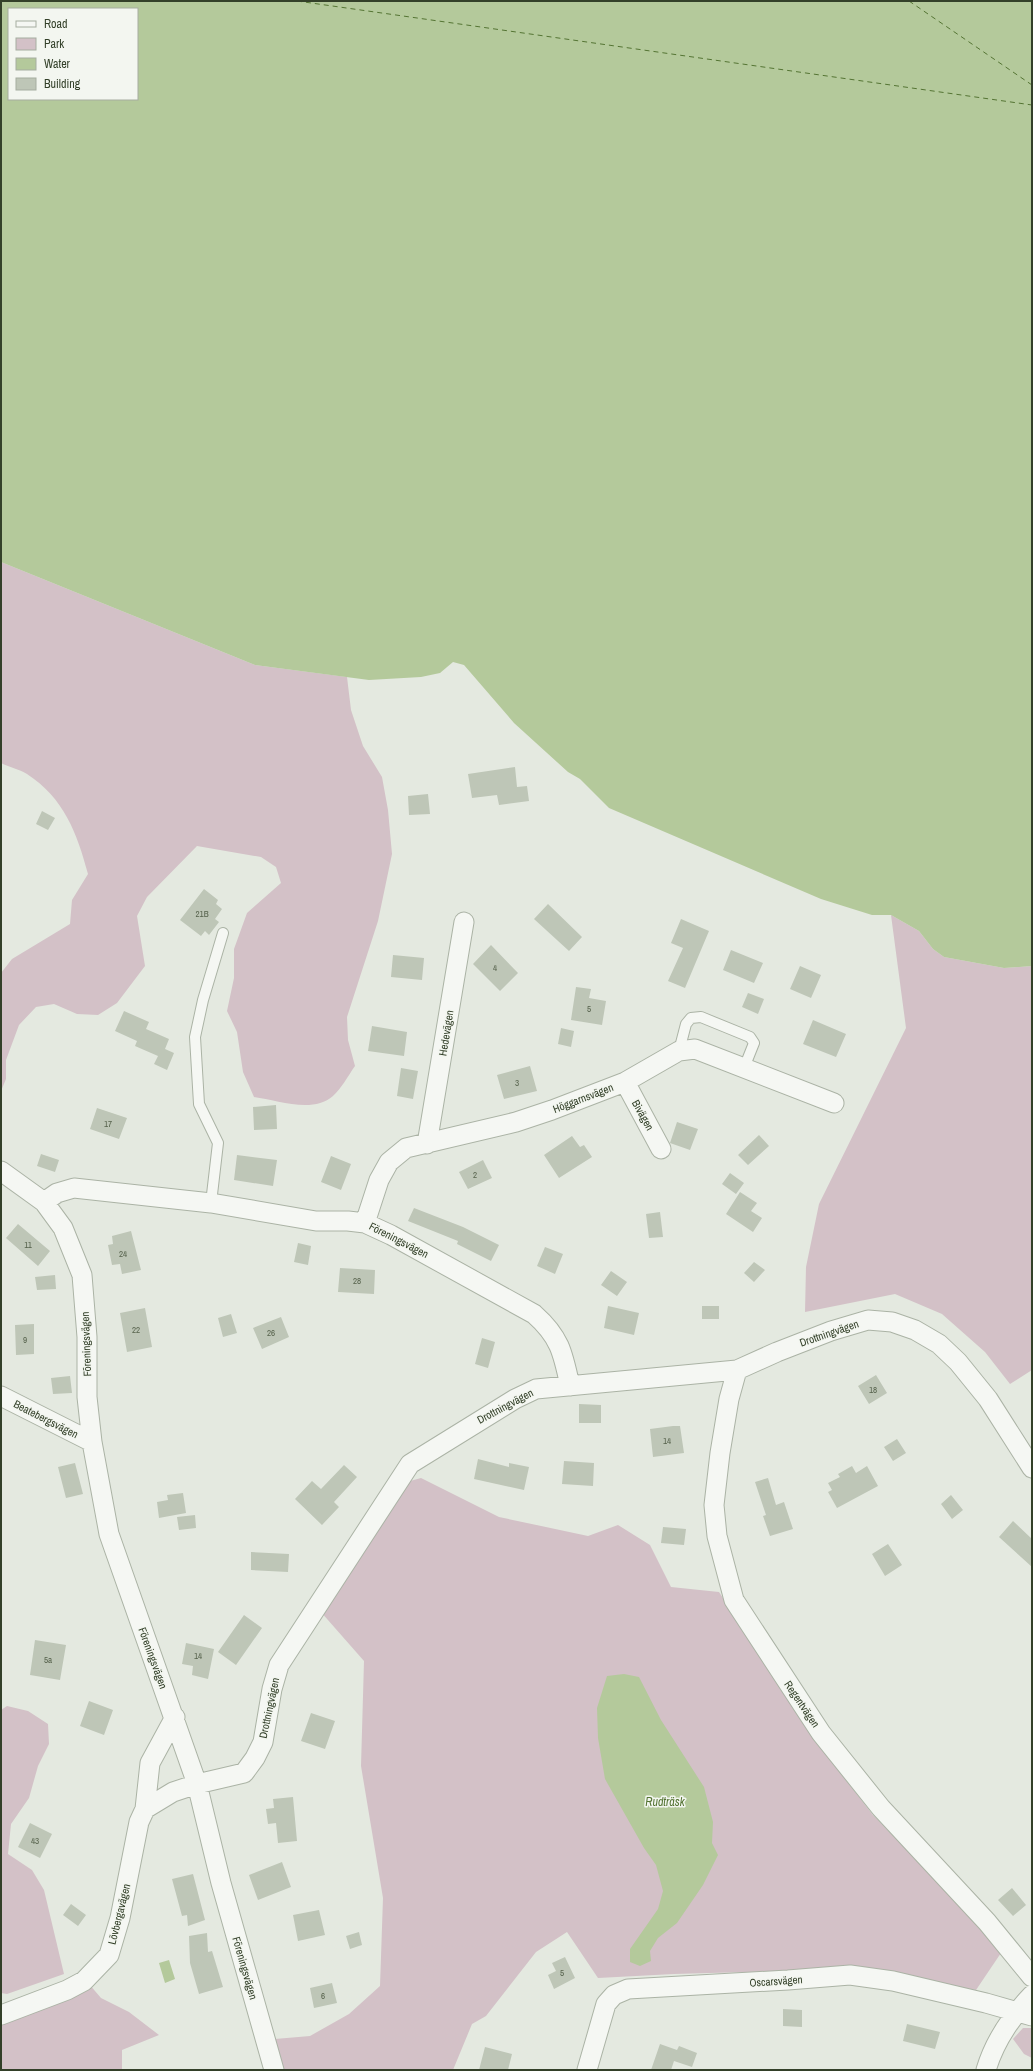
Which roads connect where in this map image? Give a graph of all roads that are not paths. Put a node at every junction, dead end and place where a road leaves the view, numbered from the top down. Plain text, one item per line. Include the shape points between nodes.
1 (464, 922) dead end
2 (223, 933) dead end
3 (679, 1051) junction
4 (744, 1068) junction
5 (624, 1082) junction
6 (834, 1104) dead end
7 (428, 1144) junction
8 (661, 1148) dead end
9 (1, 1171) edge
10 (44, 1202) junction
11 (211, 1203) junction
12 (364, 1223) junction
13 (737, 1370) junction
14 (570, 1386) junction
15 (1, 1396) edge
16 (92, 1442) junction
17 (1032, 1468) edge
18 (175, 1717) junction
19 (197, 1784) junction
20 (145, 1808) junction
21 (1032, 1977) edge
22 (1032, 1995) edge
23 (1024, 2014) edge
24 (1, 2015) edge
25 (274, 2070) edge
26 (587, 2070) edge
27 (986, 2070) edge

1 - 7 street, Hedevägen
2 - 11 lane via 195,1037 199,1104 218,1143
3 - 4 street, Höggarnsvägen via 695,1049
3 - 4 lane via 686,1024 692,1018 701,1017 750,1036 754,1043
3 - 5 street, Höggarnsvägen
4 - 6 street, Höggarnsvägen
5 - 7 street, Höggarnsvägen via 516,1122
5 - 8 street, Bivägen
7 - 12 street, Höggarnsvägen via 406,1148 389,1162 379,1180
9 - 10 street
10 - 11 street, Föreningsvägen via 57,1193 74,1188
10 - 16 street, Föreningsvägen via 63,1228 82,1275 87,1337 87,1397
11 - 12 street, Föreningsvägen via 316,1221
12 - 14 street, Föreningsvägen via 391,1235 534,1314 550,1328 564,1357
13 - 14 street, Drottningvägen
13 - 17 street, Drottningvägen via 830,1331 868,1320 892,1322 915,1330 939,1344 958,1362 988,1399
13 - 21 street, Regentvägen via 729,1399 714,1505 717,1536 734,1600 821,1733 871,1797 1000,1936
14 - 19 street, Drottningvägen via 536,1389 515,1399 410,1464 279,1665 263,1742 255,1758 244,1773
15 - 16 street, Beatebergsvägen
16 - 18 street, Föreningsvägen via 109,1534
18 - 19 street, Föreningsvägen
18 - 20 street via 150,1763
19 - 20 street, Drottningvägen via 173,1792
19 - 25 street, Föreningsvägen via 221,1883
20 - 24 street, Lövbergavägen via 139,1822 120,1918 109,1955 84,1981
22 - 23 street
23 - 26 street, Oscarsvägen via 893,1981 850,1975 628,1989 614,1995 606,2004
23 - 27 street via 989,2059

